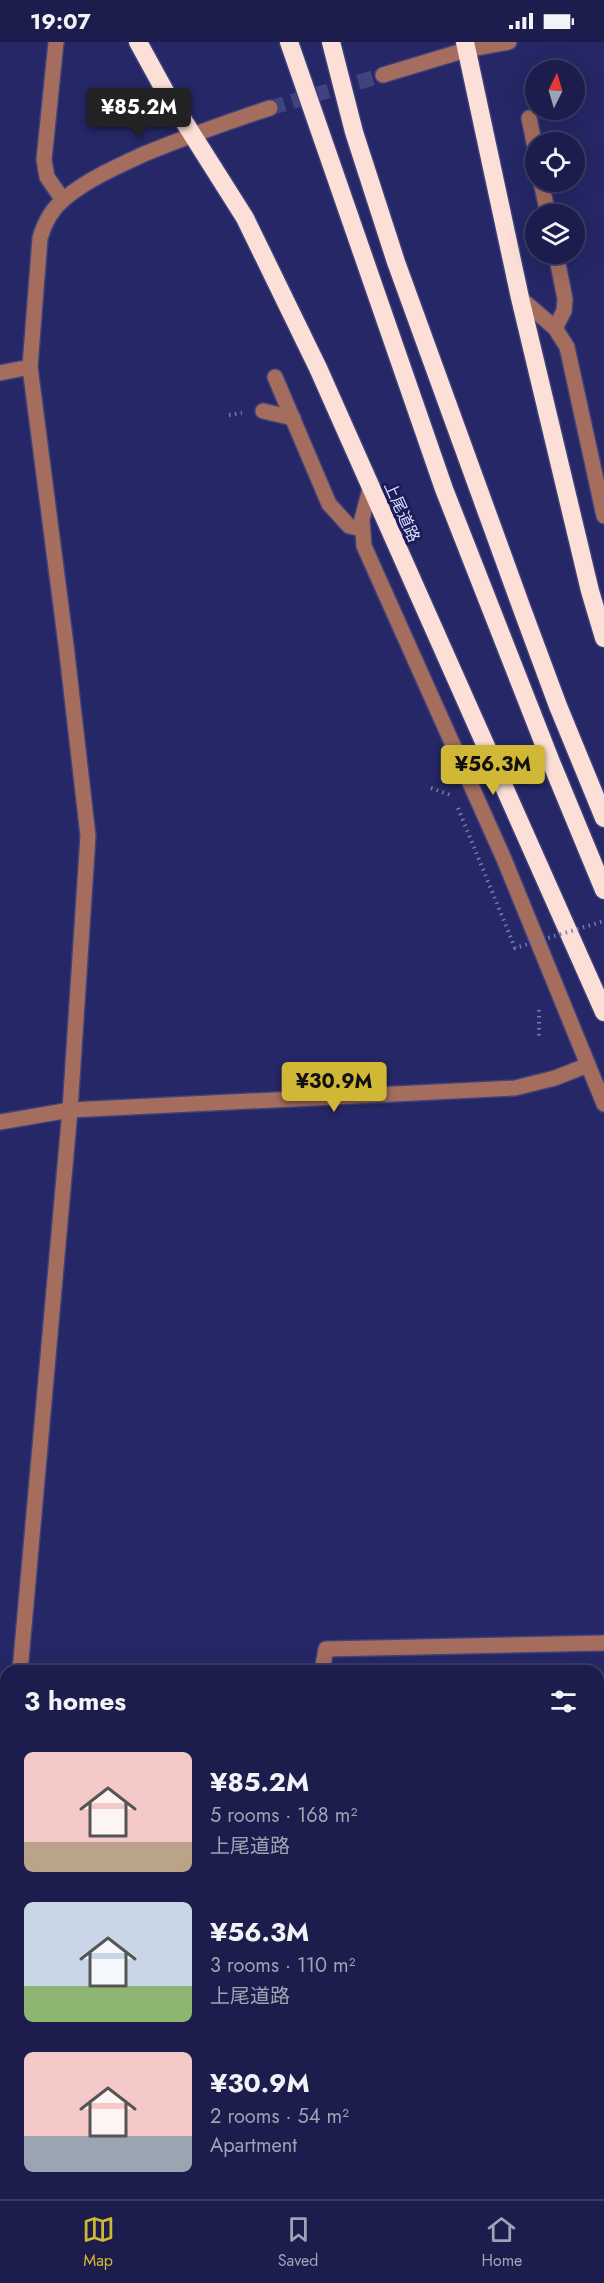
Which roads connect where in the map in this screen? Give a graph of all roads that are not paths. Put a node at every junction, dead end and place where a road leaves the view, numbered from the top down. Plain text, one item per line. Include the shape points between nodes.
1 (56, 42) edge
2 (138, 42) edge
3 (290, 42) edge
4 (331, 42) edge
5 (510, 42) edge
6 (466, 46) edge
7 (383, 75) tunnel mouth
8 (270, 108) tunnel mouth
9 (193, 134) junction
10 (63, 200) junction
11 (558, 264) edge
12 (520, 298) junction
13 (555, 328) junction
14 (30, 367) junction
15 (0, 373) edge
16 (276, 377) dead end
17 (263, 411) dead end
18 (293, 418) junction
19 (370, 489) junction
20 (604, 516) edge
21 (362, 529) junction
22 (604, 638) edge
23 (604, 818) edge
24 (604, 890) edge
25 (604, 1012) edge
26 (588, 1065) junction
27 (604, 1104) edge
28 (70, 1110) junction
29 (0, 1122) edge
30 (604, 1643) edge
31 (21, 1665) edge
32 (323, 1665) edge

1 - 10 street via 44,160 47,177
2 - 9 highway, 上尾道路
3 - 24 highway via 444,489
4 - 23 highway via 354,132 399,273 550,685
5 - 6 street
6 - 7 street
6 - 12 highway
8 - 9 street
9 - 10 street via 109,170
9 - 19 highway, 上尾道路 via 245,218 318,368
10 - 14 street via 44,225 40,238
11 - 13 street via 565,299
12 - 13 street
12 - 22 highway
13 - 20 street via 567,347
14 - 15 street
14 - 28 street via 88,836
16 - 18 street
17 - 18 street
18 - 21 street via 329,504 348,526
19 - 21 street
19 - 25 highway, 上尾道路
21 - 26 street via 364,546 504,859
26 - 27 street
26 - 28 street via 515,1088
28 - 29 street
28 - 31 street
30 - 32 street via 326,1649

